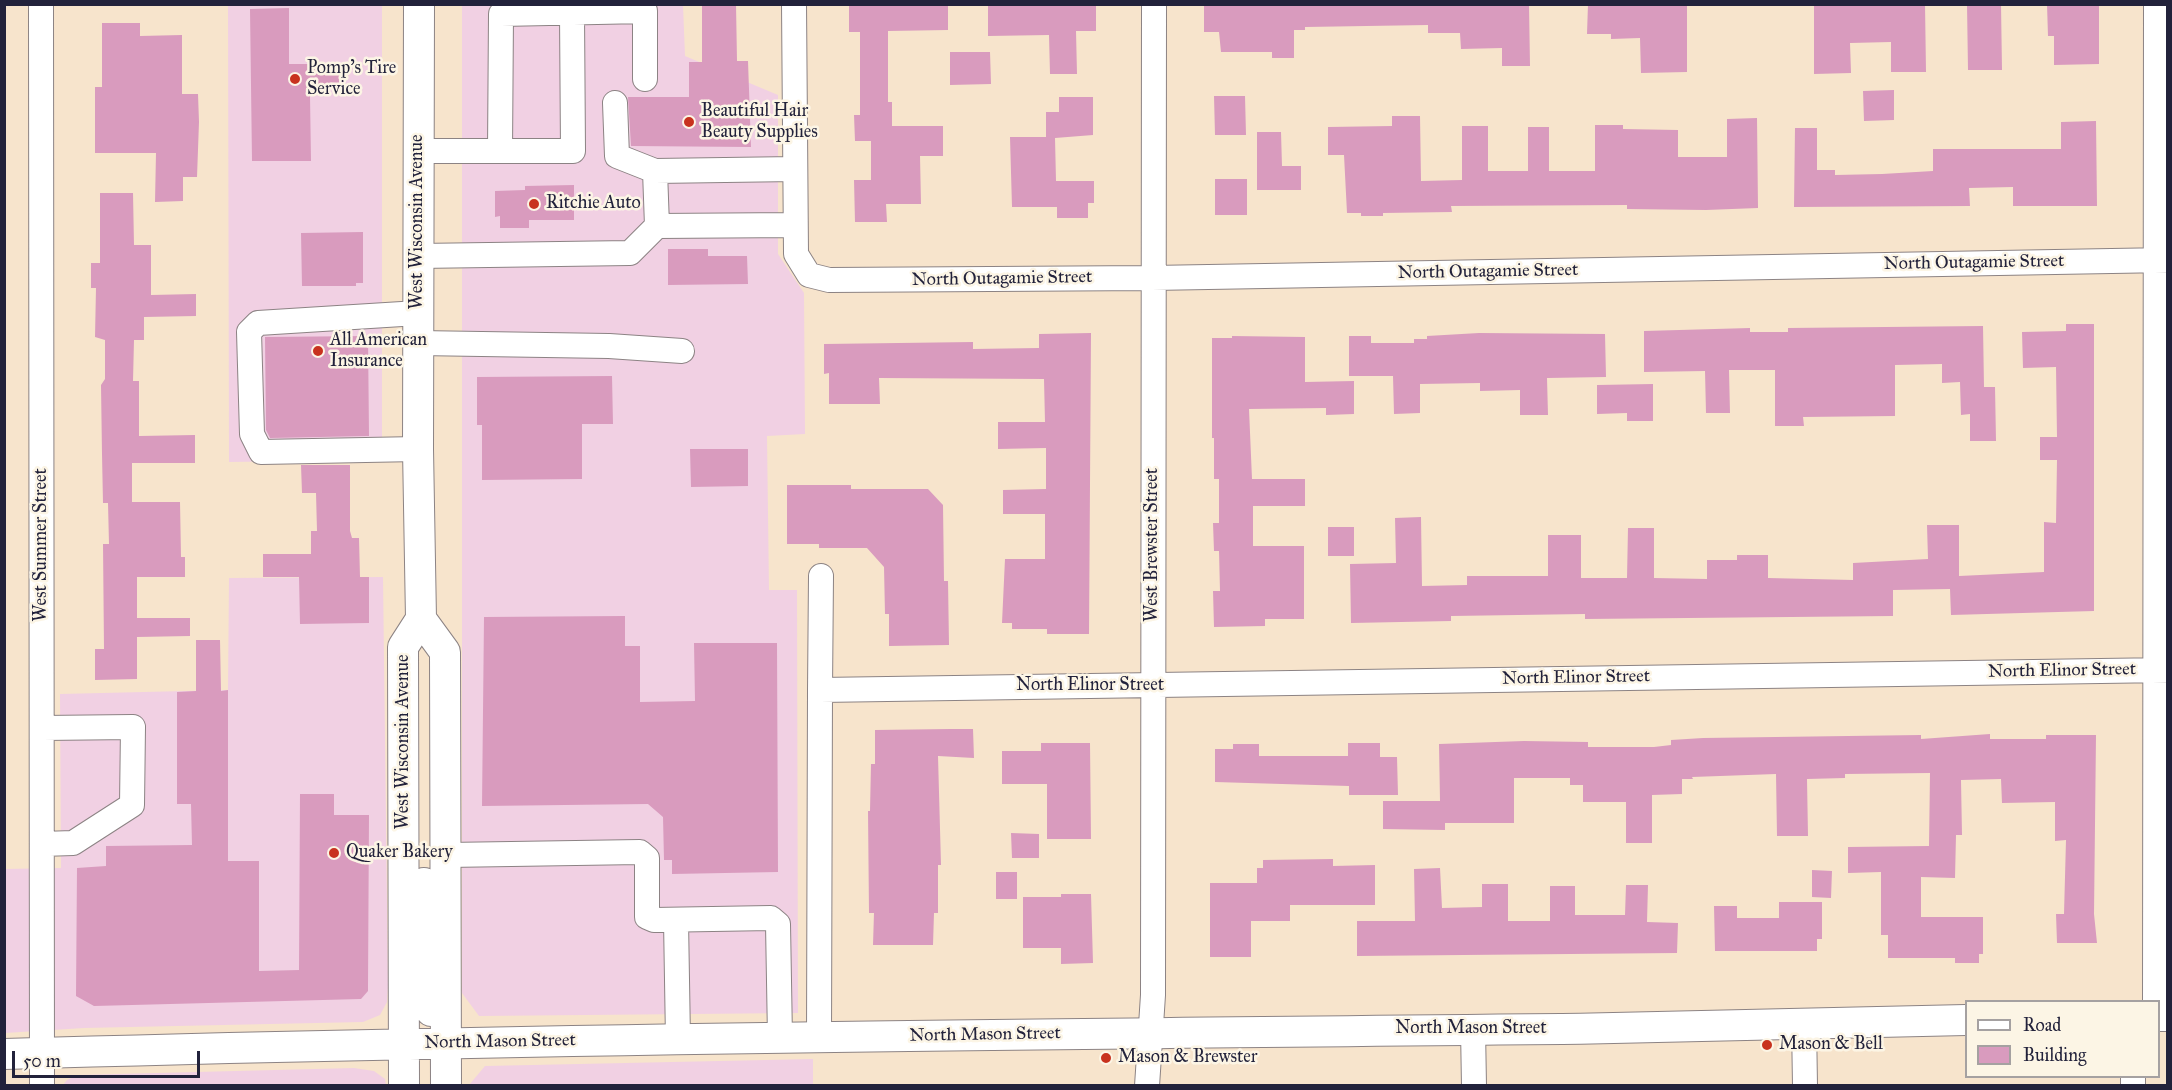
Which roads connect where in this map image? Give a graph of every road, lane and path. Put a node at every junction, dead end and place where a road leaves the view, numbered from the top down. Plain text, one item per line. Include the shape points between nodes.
1 (41, 4) edge
2 (419, 4) edge
3 (794, 4) edge
4 (1154, 4) edge
5 (2156, 4) edge
6 (572, 14) junction
7 (645, 79) dead end
8 (615, 103) dead end
9 (419, 151) junction
10 (500, 151) junction
11 (795, 169) junction
12 (655, 171) junction
13 (795, 225) junction
14 (657, 226) junction
15 (417, 256) junction
16 (2161, 260) edge
17 (1152, 278) junction
18 (418, 313) junction
19 (418, 343) junction
20 (682, 351) dead end
21 (418, 449) junction
22 (821, 576) dead end
23 (421, 620) junction
24 (2161, 670) edge
25 (1153, 686) junction
26 (820, 690) junction
27 (404, 702) junction
28 (43, 728) junction
29 (42, 844) junction
30 (447, 855) junction
31 (676, 920) junction
32 (2155, 1000) edge
33 (1965, 1020) edge
34 (1804, 1023) junction
35 (1473, 1029) junction
36 (1150, 1032) junction
37 (819, 1037) junction
38 (780, 1038) junction
39 (678, 1040) junction
40 (403, 1043) junction
41 (447, 1043) junction
42 (41, 1052) junction
43 (4, 1053) edge
44 (42, 1086) edge
45 (404, 1086) edge
46 (425, 1086) edge
47 (446, 1086) edge
48 (1147, 1086) edge
49 (1474, 1086) edge
50 (1805, 1086) edge

1 - 28 street, West Summer Street
2 - 9 main road, West Wisconsin Avenue
3 - 11 street
4 - 17 street, West Brewster Street
5 - 16 street
6 - 7 street via 645,12
6 - 10 street via 501,14
6 - 10 street via 573,151
8 - 12 street via 617,156
9 - 10 street
9 - 15 main road, West Wisconsin Avenue
11 - 12 street
11 - 13 street
12 - 14 street
13 - 14 street
13 - 17 street, North Outagamie Street via 796,254 809,275 839,281
14 - 15 street via 630,253
15 - 18 main road, West Wisconsin Avenue
16 - 17 street, North Outagamie Street
16 - 24 street
17 - 25 street, West Brewster Street
18 - 19 main road, West Wisconsin Avenue
18 - 21 street via 258,322 249,332 252,434 261,452
19 - 20 street
19 - 21 main road, West Wisconsin Avenue
21 - 23 main road, West Wisconsin Avenue
22 - 26 street
23 - 27 main road, West Wisconsin Avenue via 403,647
23 - 30 main road, West Wisconsin Avenue via 445,652
24 - 25 street, North Elinor Street
24 - 32 street
25 - 26 street, North Elinor Street
25 - 36 street, West Brewster Street
26 - 37 street
27 - 40 main road, West Wisconsin Avenue
27 - 41 main road via 422,766 426,992 428,1006
28 - 29 street, West Summer Street
28 - 29 street via 133,728 133,750 132,806 73,843
29 - 42 street, West Summer Street
30 - 31 street via 640,852 647,858 647,917
30 - 41 main road, West Wisconsin Avenue
31 - 38 street via 771,918 778,924
31 - 39 street
33 - 34 main road, North Mason Street
34 - 35 main road, North Mason Street
34 - 50 street
35 - 36 main road, North Mason Street
35 - 49 street
36 - 37 main road, North Mason Street
36 - 48 street, West Brewster Street
37 - 38 main road, North Mason Street
38 - 39 main road, North Mason Street
39 - 41 main road, North Mason Street
40 - 41 main road, North Mason Street
40 - 42 main road, North Mason Street
40 - 45 main road, West Wisconsin Avenue
40 - 46 main road via 423,1073
41 - 47 main road, West Wisconsin Avenue
42 - 43 main road, North Mason Street
42 - 44 street, West Summer Street

